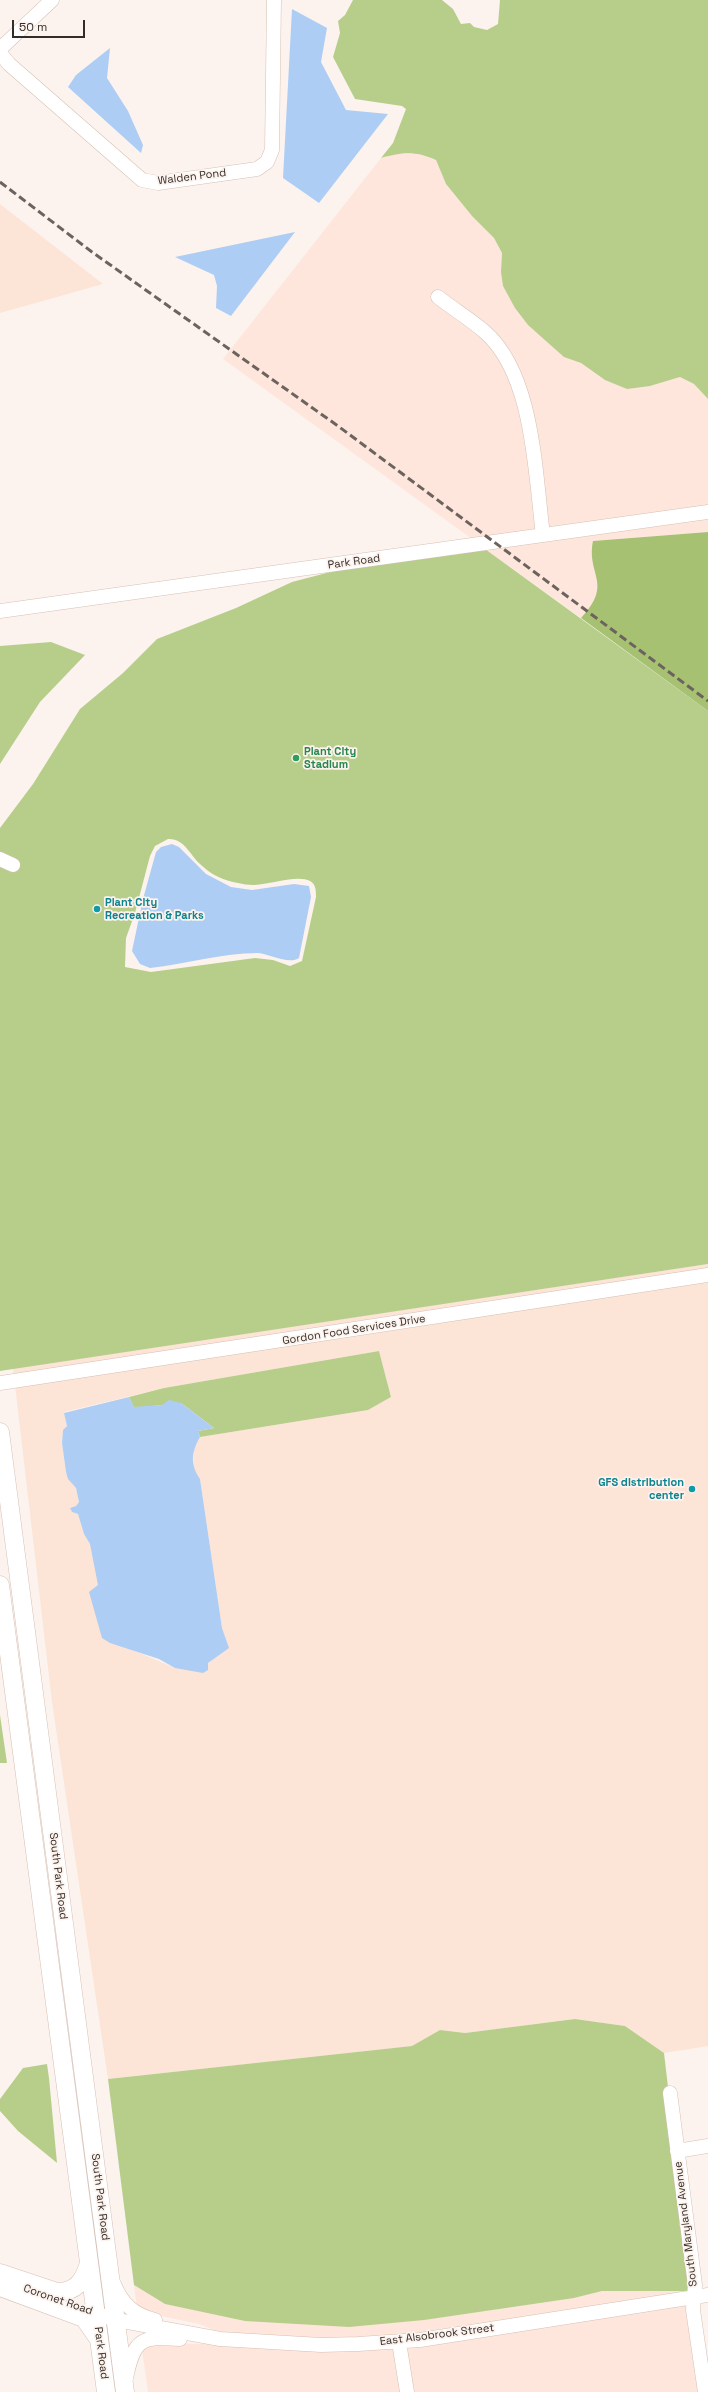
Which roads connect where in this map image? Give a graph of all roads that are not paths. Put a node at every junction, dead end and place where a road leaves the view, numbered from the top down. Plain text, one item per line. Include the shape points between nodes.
1 (52, 0) edge
2 (274, 0) edge
3 (0, 49) edge
4 (0, 54) edge
5 (438, 297) dead end
6 (708, 512) edge
7 (543, 535) junction
8 (0, 612) edge
9 (0, 859) edge
10 (14, 865) dead end
11 (708, 1275) edge
12 (0, 1383) edge
13 (0, 1432) edge
14 (1, 1450) edge
15 (0, 1585) edge
16 (670, 2093) dead end
17 (708, 2146) edge
18 (677, 2150) junction
19 (75, 2158) junction
20 (89, 2262) junction
21 (0, 2273) edge
22 (111, 2276) junction
23 (0, 2279) edge
24 (0, 2287) edge
25 (708, 2295) edge
26 (694, 2298) junction
27 (96, 2314) junction
28 (116, 2320) junction
29 (220, 2338) junction
30 (99, 2340) junction
31 (399, 2342) junction
32 (123, 2389) edge
33 (106, 2392) edge
34 (407, 2392) edge
35 (705, 2392) edge

1 - 3 street
2 - 4 street, Walden Pond via 272,150 267,162 257,169 158,183 142,180
5 - 7 street via 485,332 503,354 516,378 527,413
6 - 7 street, Park Road
7 - 8 street, Park Road
9 - 10 street
11 - 12 street, Gordon Food Services Drive
13 - 14 main road, South Park Road
14 - 22 main road, South Park Road
15 - 19 main road, South Park Road
16 - 18 street, South Maryland Avenue
17 - 18 street
18 - 26 street, South Maryland Avenue via 695,2285
19 - 20 main road, South Park Road
19 - 28 main road via 84,2182 100,2285
20 - 21 main road via 86,2275 80,2284 73,2290 64,2292
20 - 27 main road, South Park Road
22 - 28 main road, South Park Road
22 - 29 street via 118,2295 130,2310 146,2318
23 - 27 street, Coronet Road
24 - 30 main road via 84,2318
25 - 26 street, East Alsobrook Street
26 - 31 street, East Alsobrook Street
26 - 35 street, South Maryland Avenue via 693,2310
27 - 28 street, Coronet Road
27 - 30 main road, Park Road
27 - 32 main road via 109,2330
28 - 29 street, East Alsobrook Street
28 - 32 main road, Park Road
29 - 31 street, East Alsobrook Street via 321,2345
29 - 32 street via 155,2337 144,2341 135,2348 130,2359
30 - 33 main road, Park Road
31 - 34 street

